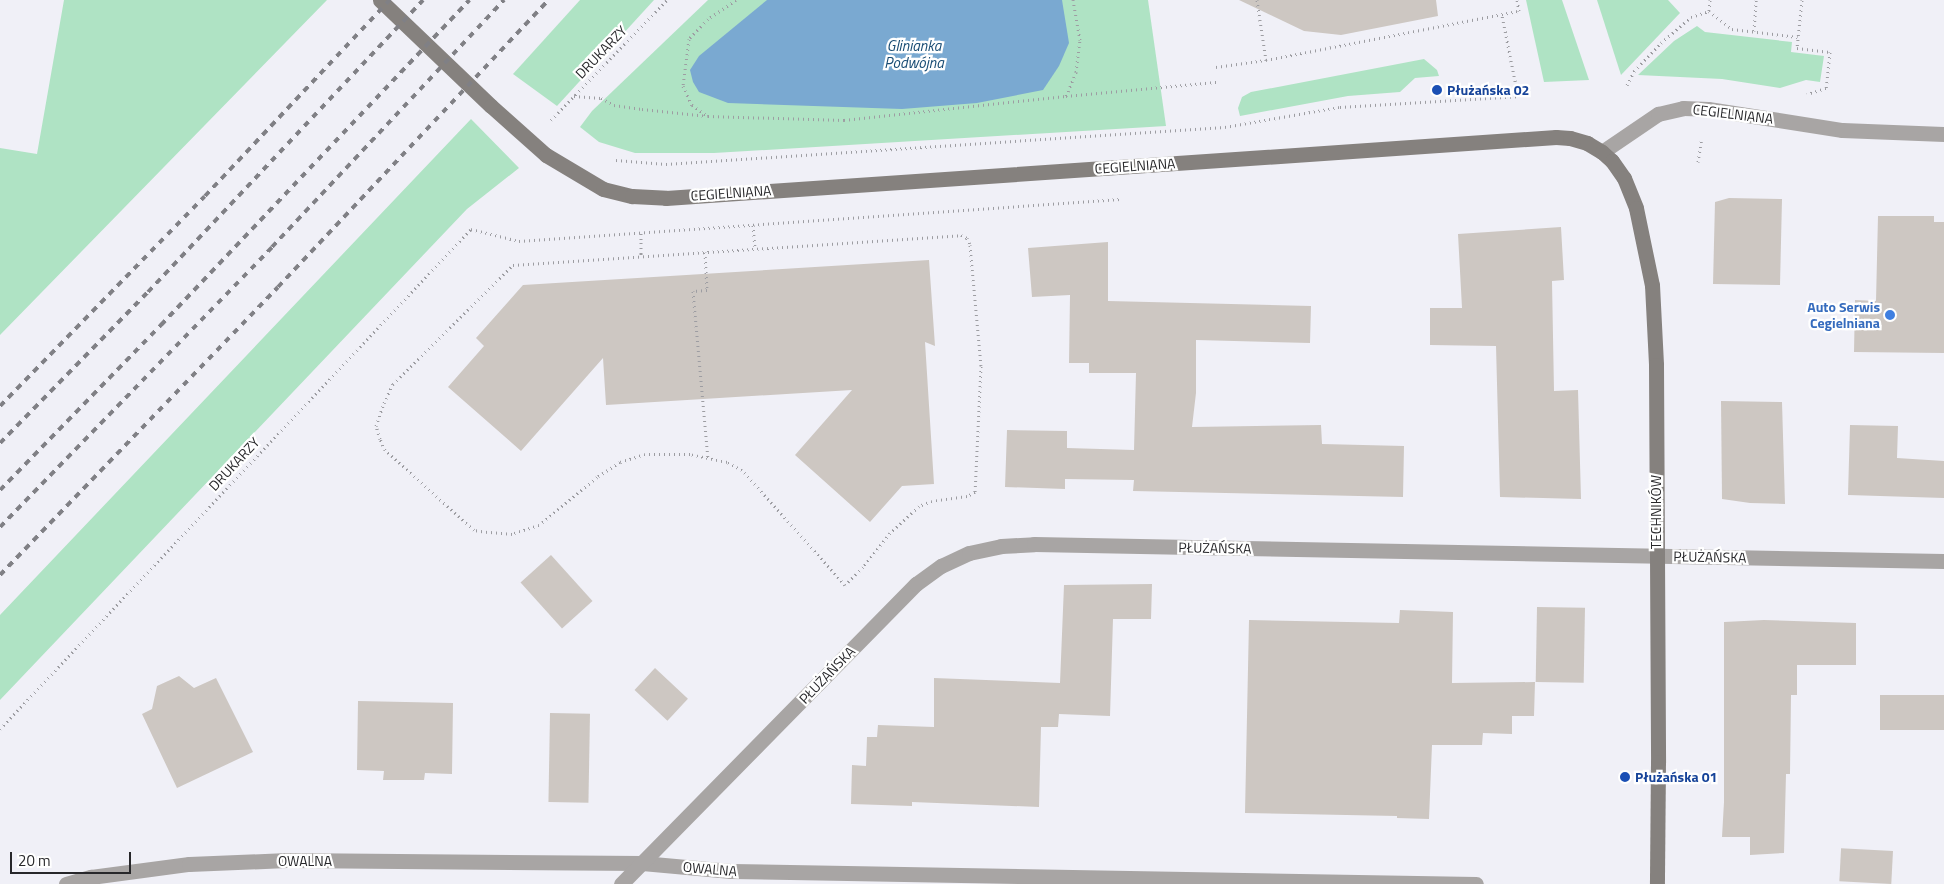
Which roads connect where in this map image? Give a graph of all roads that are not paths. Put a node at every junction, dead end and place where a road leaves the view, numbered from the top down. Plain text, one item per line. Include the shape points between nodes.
1 (380, 0) edge
2 (1944, 134) edge
3 (1602, 152) junction
4 (1656, 556) junction
5 (1944, 561) edge
6 (642, 863) junction
7 (66, 884) edge
8 (621, 884) edge
9 (1476, 884) edge
10 (1656, 884) edge

1 - 3 street, CEGIELNIANA via 546,156 603,189 632,196 666,198 1556,137 1587,143
2 - 3 street, CEGIELNIANA via 1842,130 1683,108 1658,114
3 - 4 street, TECHNIKÓW via 1624,178 1636,208 1652,285 1656,365
4 - 5 street, PŁUŻAŃSKA
4 - 6 street, PŁUŻAŃSKA via 1034,544 969,553 941,566 916,584
4 - 10 street, TECHNIKÓW
6 - 7 street, OWALNA via 287,860 188,864 91,877
6 - 8 street, PŁUŻAŃSKA
6 - 9 street, OWALNA via 731,871

